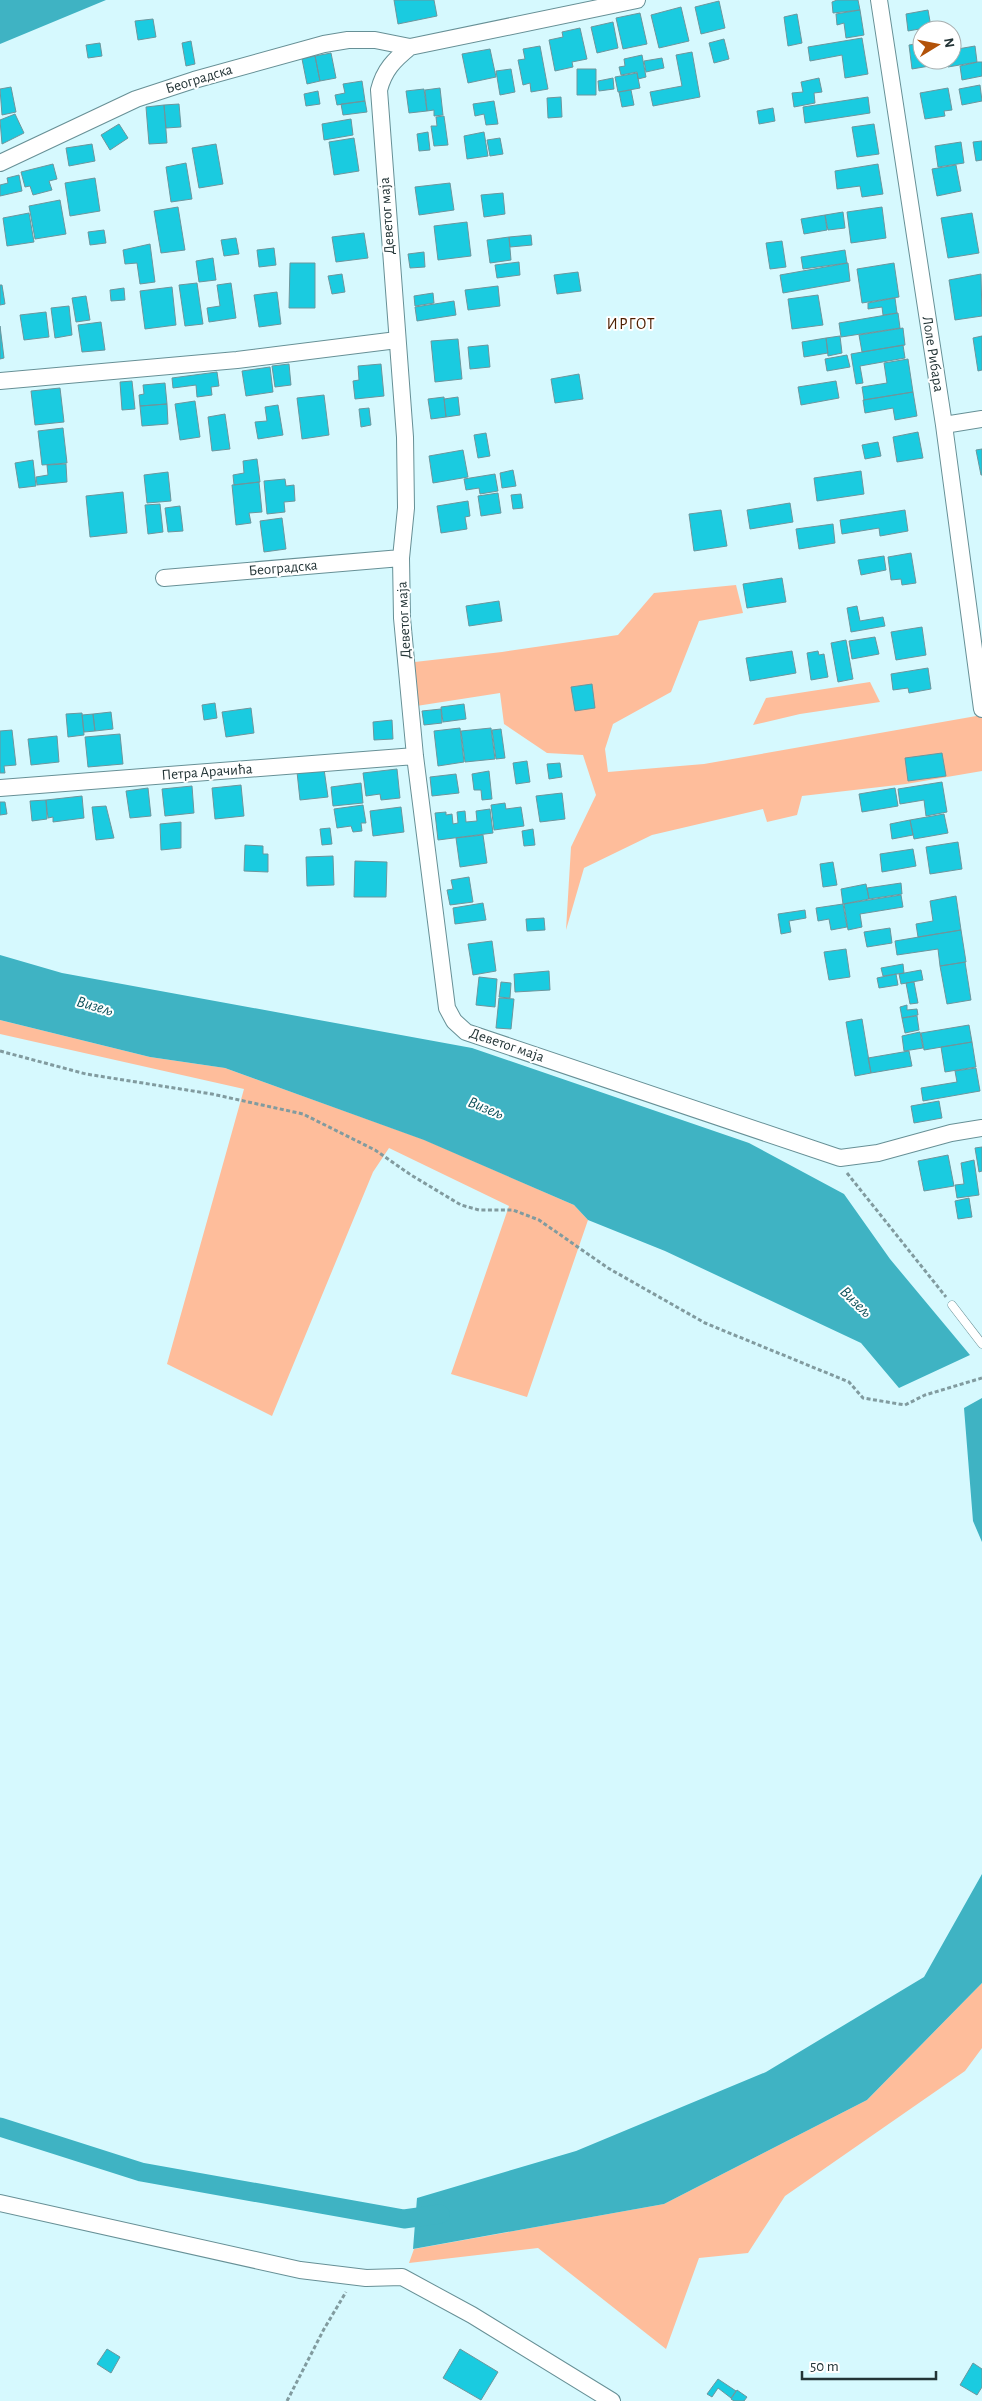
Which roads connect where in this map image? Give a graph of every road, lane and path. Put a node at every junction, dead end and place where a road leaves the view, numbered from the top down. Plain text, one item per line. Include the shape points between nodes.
1 (637, 0) edge
2 (879, 0) edge
3 (410, 47) junction
4 (0, 163) edge
5 (397, 340) junction
6 (0, 381) edge
7 (982, 419) edge
8 (944, 425) junction
9 (401, 558) junction
10 (164, 578) dead end
11 (982, 709) edge
12 (415, 756) junction
13 (0, 788) edge
14 (0, 1052) edge
15 (982, 1128) edge
16 (840, 1158) junction
17 (952, 1305) joint
18 (982, 1344) edge
19 (982, 1378) edge
20 (0, 2202) edge
21 (355, 2277) junction
22 (287, 2401) edge
23 (612, 2401) edge

1 - 3 street, Деветог маја
2 - 8 street, Лоле Рибара
3 - 4 street, Београдска via 375,40 348,40 194,80 136,99
3 - 5 street, Деветог маја via 389,65 383,76 378,104
5 - 6 street via 237,360
5 - 9 street, Деветог маја via 405,437 406,508
7 - 8 street
8 - 11 street, Лоле Рибара
9 - 10 street, Београдска
9 - 12 street, Деветог маја via 402,618
12 - 13 street, Петра Арачића
12 - 16 street, Деветог маја via 444,994 447,1008 460,1028
14 - 19 path via 86,1074 212,1094 303,1114 375,1150 461,1205 480,1210 513,1210 539,1220 608,1268 705,1323 849,1382 863,1398 905,1405 925,1395
15 - 16 street via 878,1153
16 - 17 path via 864,1197
17 - 18 lane
20 - 21 street via 300,2270
21 - 22 path
21 - 23 street via 402,2277 472,2315

